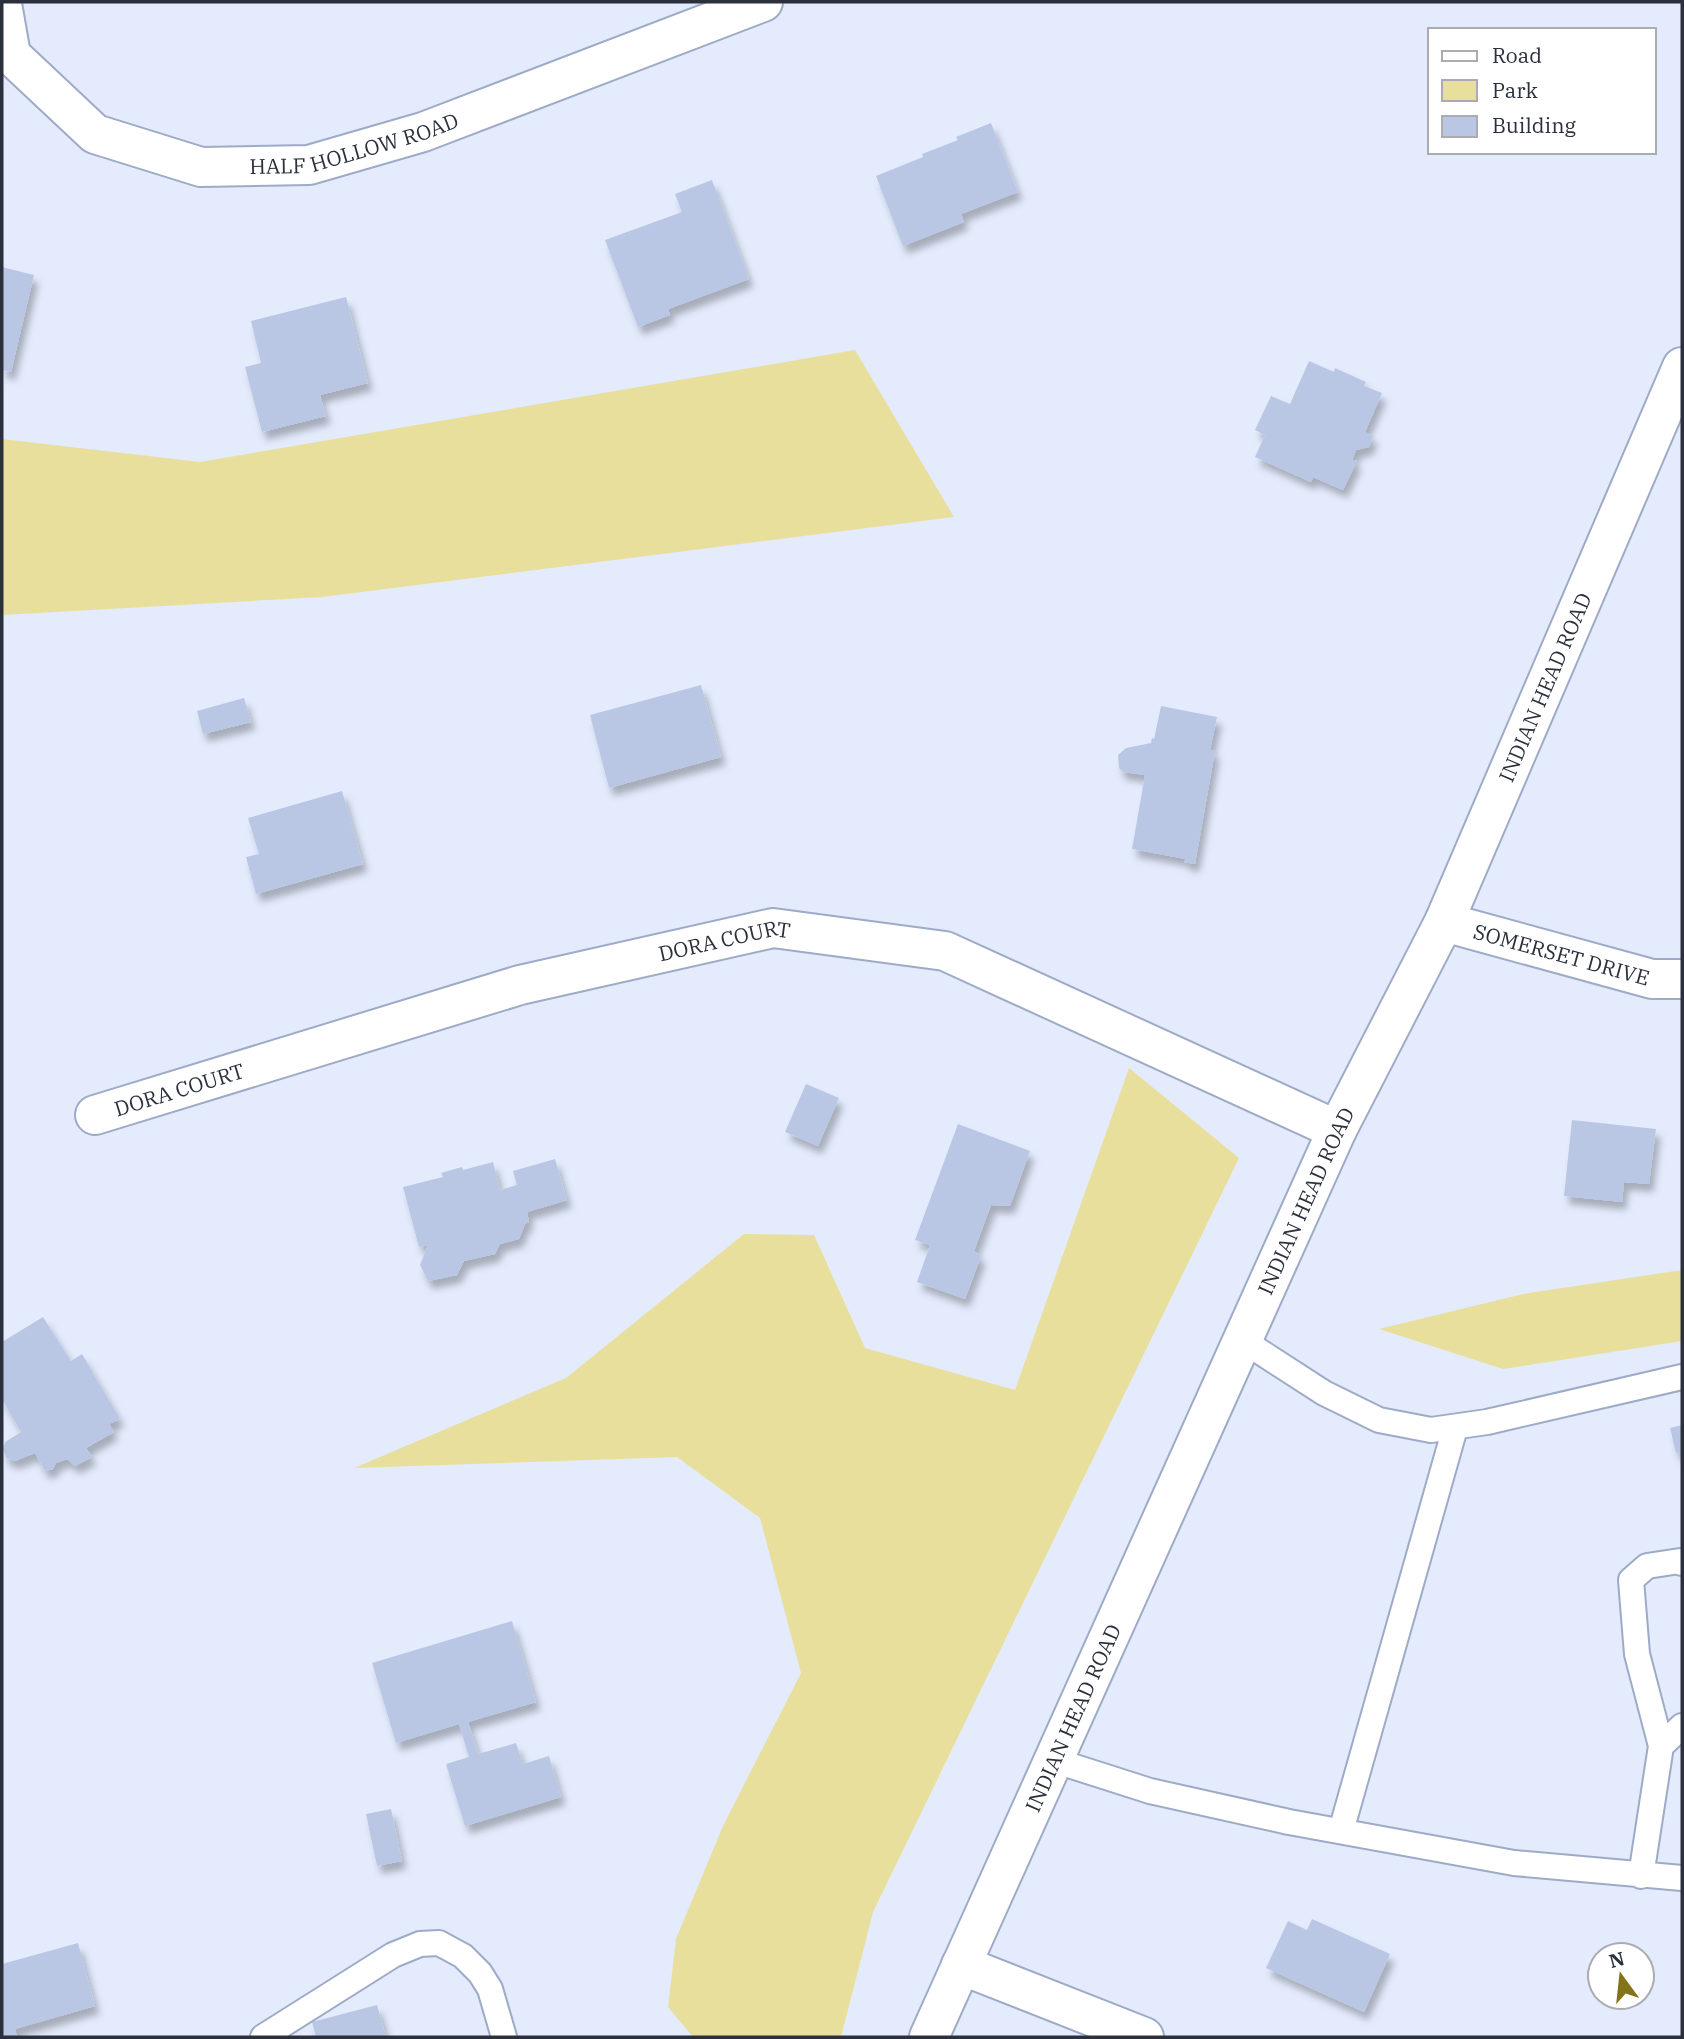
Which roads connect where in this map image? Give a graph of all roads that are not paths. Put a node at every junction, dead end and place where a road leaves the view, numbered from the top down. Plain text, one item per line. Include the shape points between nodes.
1 (763, 2) edge
2 (2, 4) edge
3 (1682, 367) edge
4 (1444, 922) junction
5 (1682, 979) edge
6 (95, 1115) dead end
7 (1337, 1130) junction
8 (1242, 1340) junction
9 (1682, 1377) edge
10 (1455, 1427) junction
11 (1682, 1563) edge
12 (1682, 1726) edge
13 (1661, 1746) junction
14 (1054, 1760) junction
15 (1341, 1831) junction
16 (1641, 1876) junction
17 (1682, 1878) edge
18 (961, 1965) junction
19 (263, 2037) edge
20 (504, 2037) edge
21 (929, 2037) edge
22 (1144, 2037) edge

1 - 2 street, HALF HOLLOW ROAD via 423,132 372,147 309,165 201,167 95,134 11,55
3 - 4 street, INDIAN HEAD ROAD
4 - 5 street, SOMERSET DRIVE via 1652,979
4 - 7 street, INDIAN HEAD ROAD
6 - 7 street, DORA COURT via 520,985 774,928 945,951
7 - 8 street, INDIAN HEAD ROAD
8 - 10 lane via 1324,1393 1379,1420 1431,1430
8 - 14 street, INDIAN HEAD ROAD
9 - 10 lane
10 - 15 lane
11 - 13 lane via 1647,1566 1631,1580 1637,1654
12 - 13 lane
13 - 16 lane
14 - 15 lane via 1150,1791
14 - 18 street, INDIAN HEAD ROAD
15 - 16 lane via 1514,1863
16 - 17 lane
18 - 21 street, INDIAN HEAD ROAD
18 - 22 street
19 - 20 lane via 393,1955 420,1944 439,1943 463,1956 480,1973 490,1989

